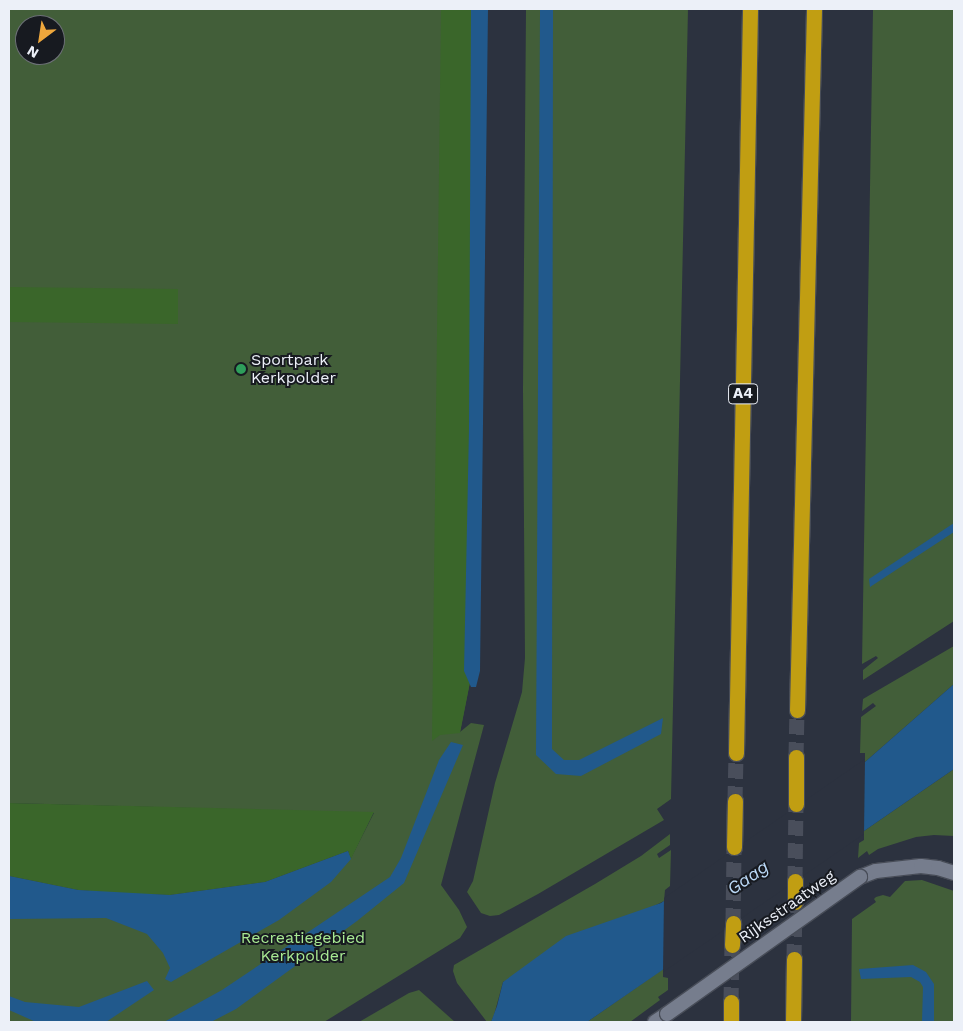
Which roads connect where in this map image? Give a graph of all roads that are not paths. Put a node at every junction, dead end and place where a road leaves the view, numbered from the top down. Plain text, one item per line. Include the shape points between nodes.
1 (750, 9) edge
2 (814, 9) edge
3 (797, 710) tunnel mouth
4 (736, 753) tunnel mouth
5 (796, 757) tunnel mouth
6 (735, 801) tunnel mouth
7 (796, 804) tunnel mouth
8 (734, 847) tunnel mouth
9 (954, 873) edge
10 (795, 881) tunnel mouth
11 (795, 902) tunnel mouth
12 (733, 923) tunnel mouth
13 (732, 945) tunnel mouth
14 (794, 959) tunnel mouth
15 (731, 1002) tunnel mouth
16 (661, 1018) edge
17 (731, 1022) edge
18 (793, 1022) edge

1 - 4 highway, A4
2 - 3 highway
5 - 7 highway
6 - 8 highway
9 - 16 street, Rijksstraatweg, bridge via 921,866 876,871 860,877
10 - 11 highway
12 - 13 highway
14 - 18 highway
15 - 17 highway

